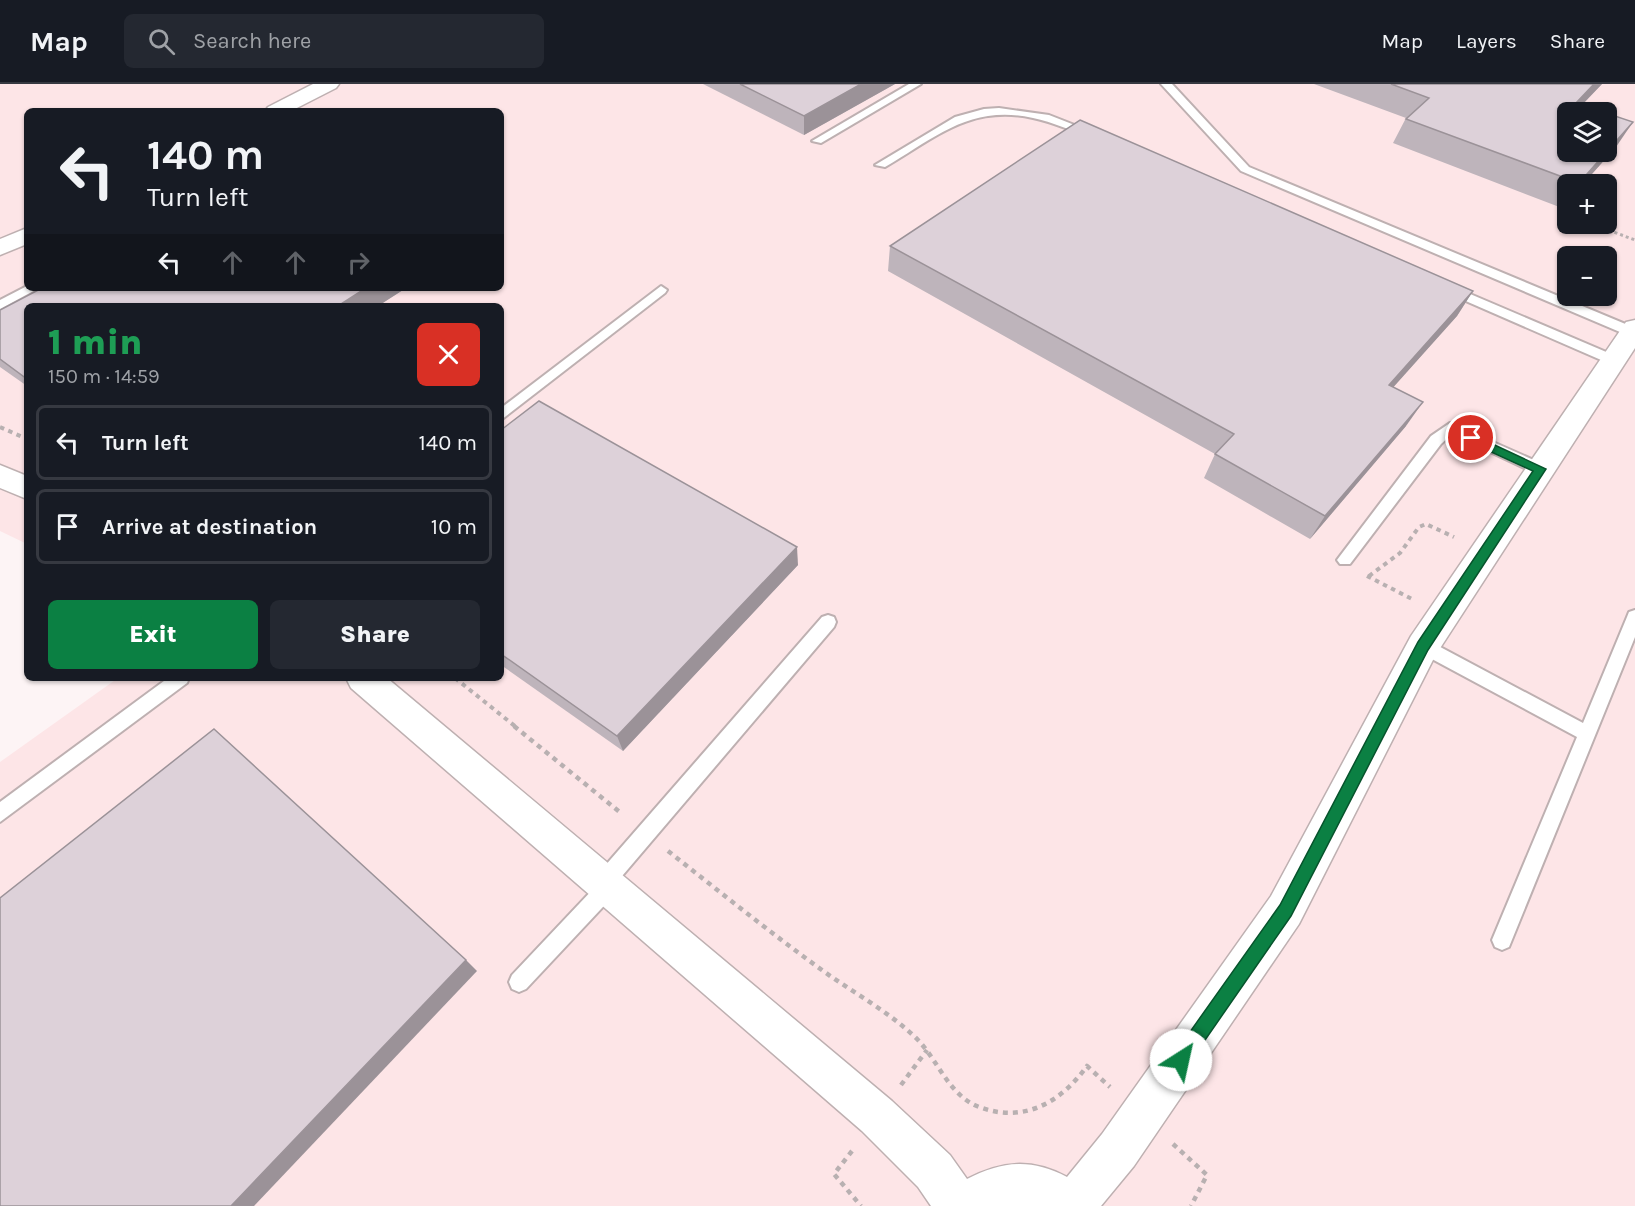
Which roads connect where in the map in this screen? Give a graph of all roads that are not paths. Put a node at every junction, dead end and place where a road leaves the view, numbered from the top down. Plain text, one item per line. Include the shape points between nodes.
1 (329, 84) edge
2 (916, 84) edge
3 (1166, 84) edge
4 (281, 108) edge
5 (1097, 136) edge
6 (817, 141) dead end
7 (881, 165) dead end
8 (24, 236) edge
9 (0, 248) edge
10 (1440, 284) edge
11 (661, 290) dead end
12 (28, 291) edge
13 (0, 306) edge
14 (1627, 340) edge
15 (504, 413) edge
16 (1540, 469) junction
17 (0, 476) edge
18 (24, 488) edge
19 (1345, 560) dead end
20 (1635, 617) edge
21 (828, 622) dead end
22 (1423, 646) junction
23 (177, 681) edge
24 (367, 681) edge
25 (1588, 734) junction
26 (0, 813) edge
27 (606, 884) junction
28 (1502, 940) dead end
29 (519, 982) dead end
30 (958, 1206) edge
31 (968, 1206) edge
32 (1071, 1206) edge

1 - 4 street
2 - 6 lane
3 - 14 lane via 1245,169
5 - 7 lane via 1028,113 997,111 968,116
8 - 9 street
10 - 14 lane
11 - 15 lane
12 - 13 lane
14 - 16 street
16 - 19 lane via 1450,428 1436,440
16 - 22 street
17 - 18 street
20 - 25 lane
21 - 27 lane
22 - 25 lane
22 - 32 street via 1286,910 1118,1150
23 - 26 lane
24 - 27 street
25 - 28 lane
27 - 29 lane
27 - 30 street via 877,1116 934,1171
31 - 32 street via 983,1194 1007,1185 1037,1186

